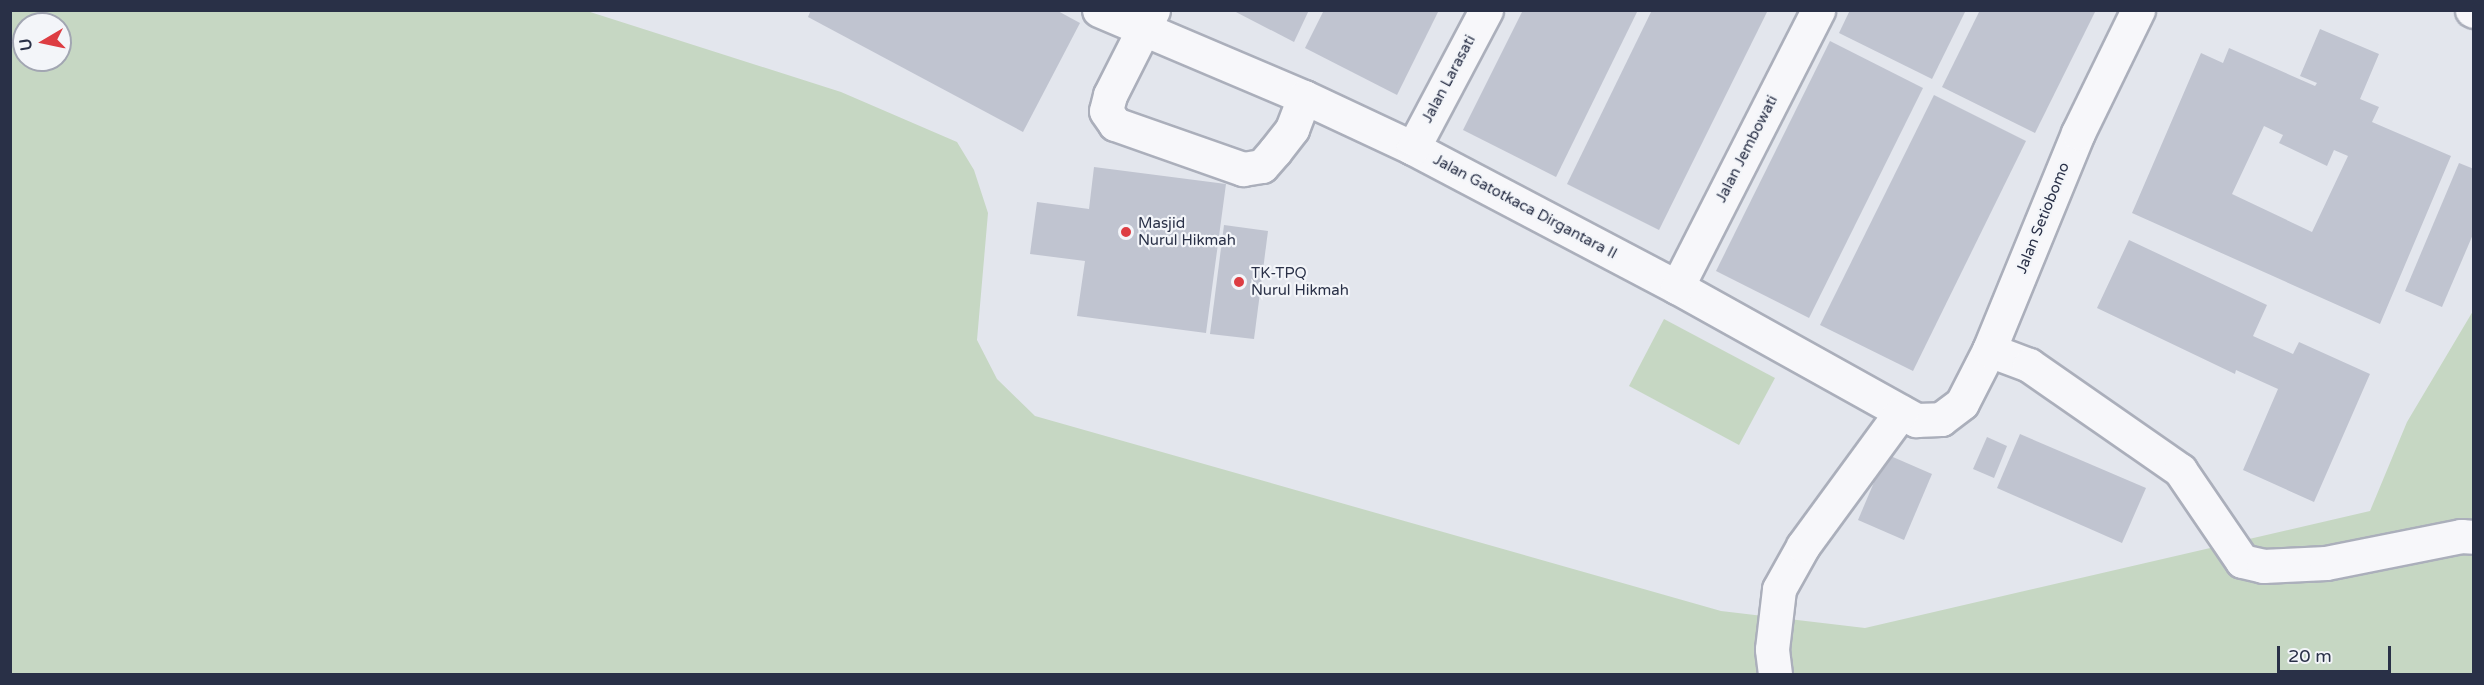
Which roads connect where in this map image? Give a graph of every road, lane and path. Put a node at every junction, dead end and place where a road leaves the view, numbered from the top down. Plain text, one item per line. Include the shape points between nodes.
1 (1099, 10) edge
2 (1486, 10) edge
3 (1818, 10) edge
4 (2138, 10) edge
5 (1148, 20) edge
6 (1304, 97) junction
7 (1413, 148) junction
8 (1677, 287) junction
9 (1989, 350) junction
10 (1901, 412) junction
11 (1941, 419) joint
12 (2474, 537) edge
13 (1775, 675) edge

1 - 5 street, Jalan Gatotkaca Dirgantara II
2 - 7 street, Jalan Larasati
3 - 8 street, Jalan Jembowati
4 - 9 street, Jalan Setiobomo via 2079,133
5 - 6 street, Jalan Gatotkaca Dirgantara II
5 - 6 street via 1110,95 1106,111 1115,124 1243,169 1262,166 1275,151 1292,129
6 - 7 street, Jalan Gatotkaca Dirgantara II
7 - 8 street, Jalan Gatotkaca Dirgantara II
8 - 10 street, Jalan Gatotkaca Dirgantara II
9 - 11 street, Jalan Setiobomo via 1962,404
9 - 12 street via 2029,365 2180,470 2242,561 2263,566 2326,563 2461,536
10 - 11 street, Jalan Gatotkaca Dirgantara II via 1916,420
10 - 13 street via 1803,546 1779,589 1772,649

